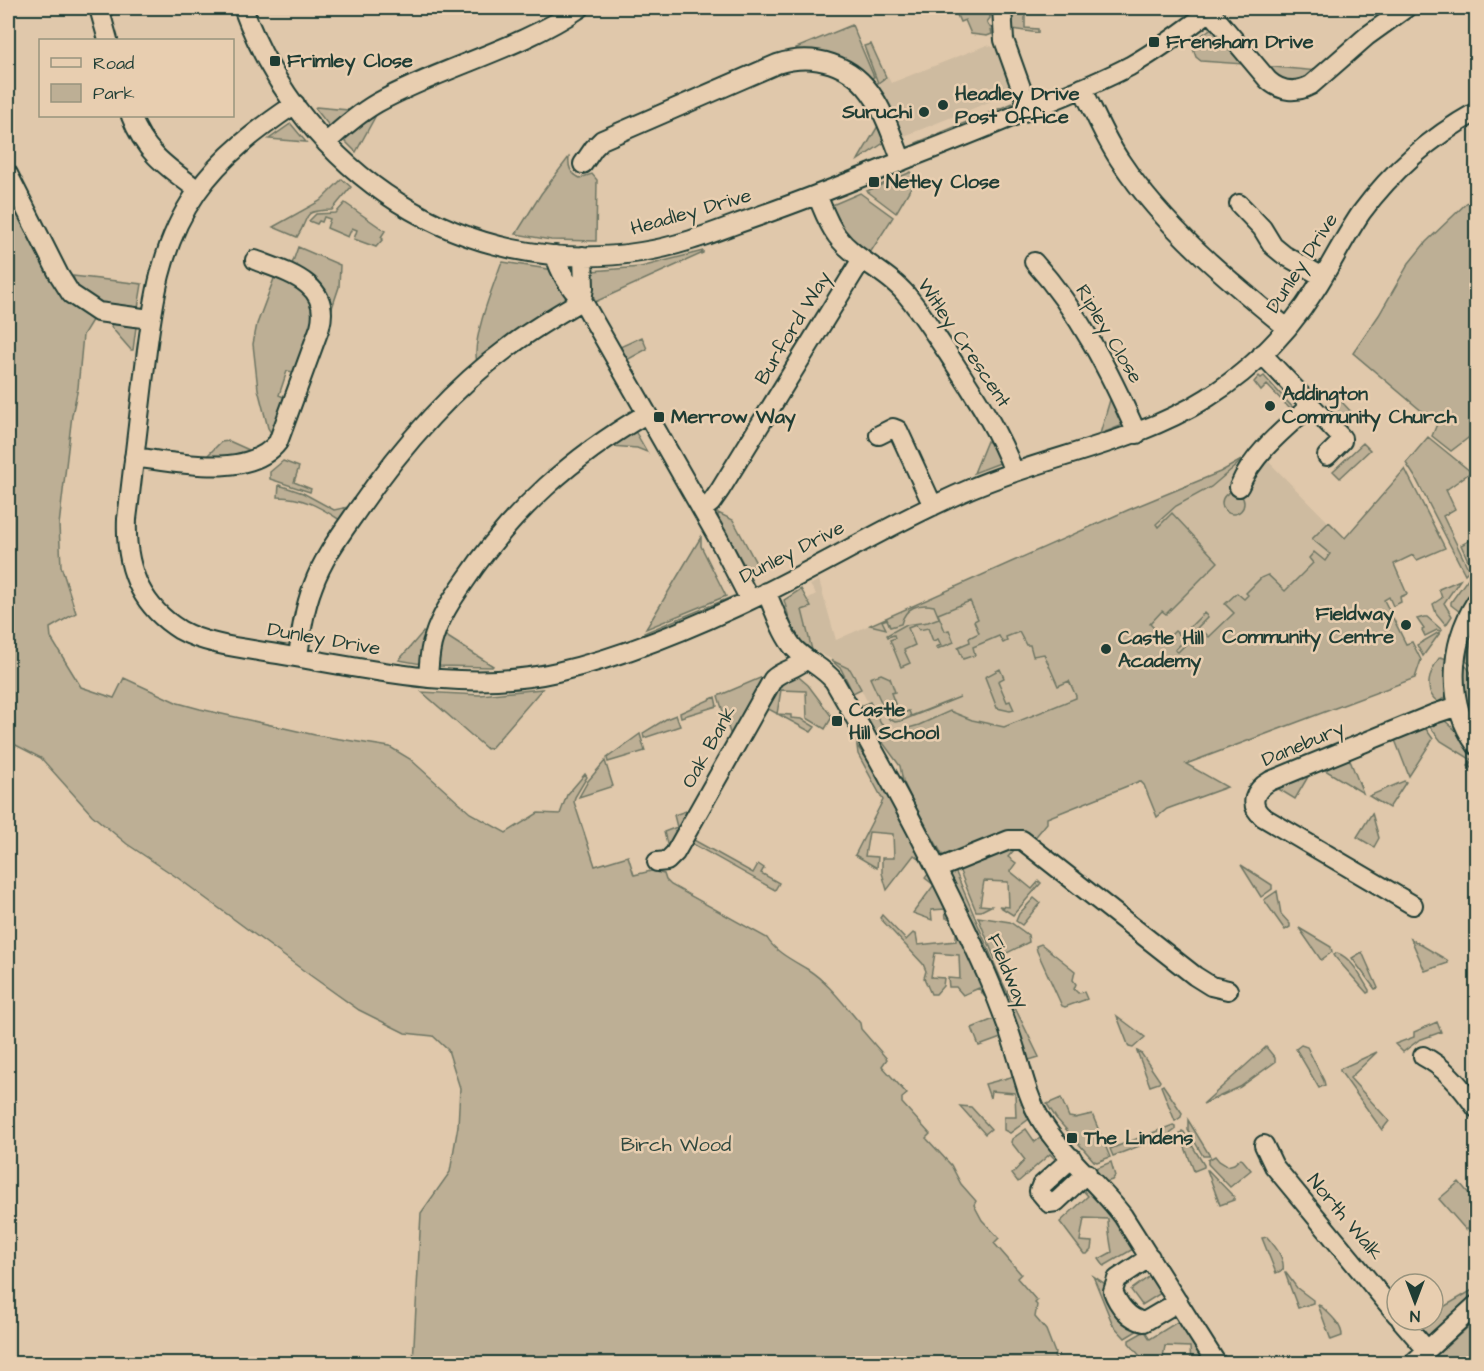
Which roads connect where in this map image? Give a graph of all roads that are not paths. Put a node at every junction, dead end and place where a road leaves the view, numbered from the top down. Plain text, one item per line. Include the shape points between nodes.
1 (99, 8) edge
2 (243, 8) edge
3 (580, 8) edge
4 (1002, 8) edge
5 (1406, 8) edge
6 (1212, 9) edge
7 (108, 39) edge
8 (1082, 88) junction
9 (295, 104) junction
10 (1029, 110) junction
11 (1476, 112) edge
12 (131, 117) edge
13 (326, 143) junction
14 (902, 161) junction
15 (583, 164) dead end
16 (8, 174) edge
17 (198, 190) junction
18 (817, 195) junction
19 (1239, 204) dead end
20 (555, 255) junction
21 (583, 256) junction
22 (862, 259) junction
23 (255, 260) dead end
24 (1034, 262) dead end
25 (1323, 277) junction
26 (582, 300) junction
27 (150, 319) junction
28 (1287, 328) junction
29 (1262, 354) junction
30 (1310, 406) junction
31 (646, 414) junction
32 (1137, 434) junction
33 (879, 435) dead end
34 (1326, 456) dead end
35 (134, 457) junction
36 (1014, 472) junction
37 (1239, 487) dead end
38 (933, 506) junction
39 (702, 510) junction
40 (758, 596) junction
41 (1476, 602) edge
42 (298, 657) junction
43 (806, 659) junction
44 (428, 678) junction
45 (1458, 706) junction
46 (1476, 746) edge
47 (657, 862) dead end
48 (937, 869) junction
49 (1413, 905) dead end
50 (1228, 990) dead end
51 (1423, 1056) dead end
52 (1476, 1108) edge
53 (1264, 1145) dead end
54 (1072, 1158) junction
55 (1087, 1173) junction
56 (1150, 1257) junction
57 (1385, 1300) edge
58 (1178, 1302) junction
59 (1476, 1305) edge
60 (1411, 1332) edge
61 (1426, 1350) junction
62 (1217, 1364) edge
63 (1412, 1364) edge

1 - 7 street
2 - 9 street, Headley Drive via 269,66
3 - 13 street via 525,38 384,99
4 - 10 street via 1004,40
5 - 6 street via 1366,36 1311,85 1291,90 1268,81
6 - 8 street, Headley Drive via 1149,55
8 - 10 street, Headley Drive
8 - 28 street via 1121,162 1160,212 1213,265
9 - 13 street, Headley Drive
9 - 17 street, Dunley Drive via 236,149
10 - 14 street, Headley Drive
11 - 25 street, Dunley Drive via 1427,144 1391,178 1358,218
12 - 17 street via 150,151
13 - 20 street, Headley Drive via 372,185 437,225 498,246
14 - 15 street via 878,103 862,82 830,63 802,58 777,63 602,140
14 - 18 street, Headley Drive
16 - 27 street via 71,294 98,312
17 - 27 street, Dunley Drive via 163,260
18 - 21 street, Headley Drive via 664,247
18 - 22 street, Witley Crescent via 837,237
19 - 25 street via 1273,246
20 - 21 street, Headley Drive
20 - 26 street via 565,279
21 - 26 street
22 - 36 street, Witley Crescent via 910,298 979,402
22 - 39 street, Burford Way via 720,490
23 - 35 street via 313,288 321,311 320,327 274,446 259,456 218,467
24 - 32 street, Ripley Close via 1098,352
25 - 28 street, Dunley Drive
26 - 31 street
26 - 42 street via 521,338 478,372 388,468 320,569 306,608
27 - 35 street, Dunley Drive
28 - 29 street, Dunley Drive
29 - 30 street
29 - 32 street, Dunley Drive via 1205,399
30 - 34 street via 1342,438
30 - 37 street via 1259,454
31 - 39 street
31 - 44 street via 572,463 497,537 437,627
32 - 36 street, Dunley Drive
33 - 38 street via 893,428 898,430
35 - 42 street, Dunley Drive via 126,539 134,578 148,601 168,621 192,635
36 - 38 street, Dunley Drive
38 - 40 street, Dunley Drive
39 - 40 street
40 - 43 street, Fieldway via 789,642
40 - 44 street, Dunley Drive via 648,643 558,672 494,681
41 - 45 street via 1458,644
42 - 44 street, Dunley Drive
43 - 47 street, Oak Bank via 773,680 675,854 667,861
43 - 48 street, Fieldway via 834,681
45 - 46 street
45 - 49 street, Danebury via 1270,781 1255,795 1255,807 1263,818
48 - 50 street via 1009,840 1022,840 1201,980
48 - 54 street, Fieldway via 996,997 1031,1101 1051,1136
51 - 52 street via 1451,1076
53 - 57 street, North Walk via 1274,1166
54 - 55 street, Fieldway
54 - 55 street via 1041,1186 1039,1191 1044,1198 1049,1203 1056,1202
55 - 56 street, Fieldway
56 - 58 street, Fieldway
56 - 58 street via 1117,1279 1113,1291 1120,1304 1130,1316 1144,1322
58 - 62 street, Fieldway
59 - 61 street
60 - 61 street
61 - 63 street

